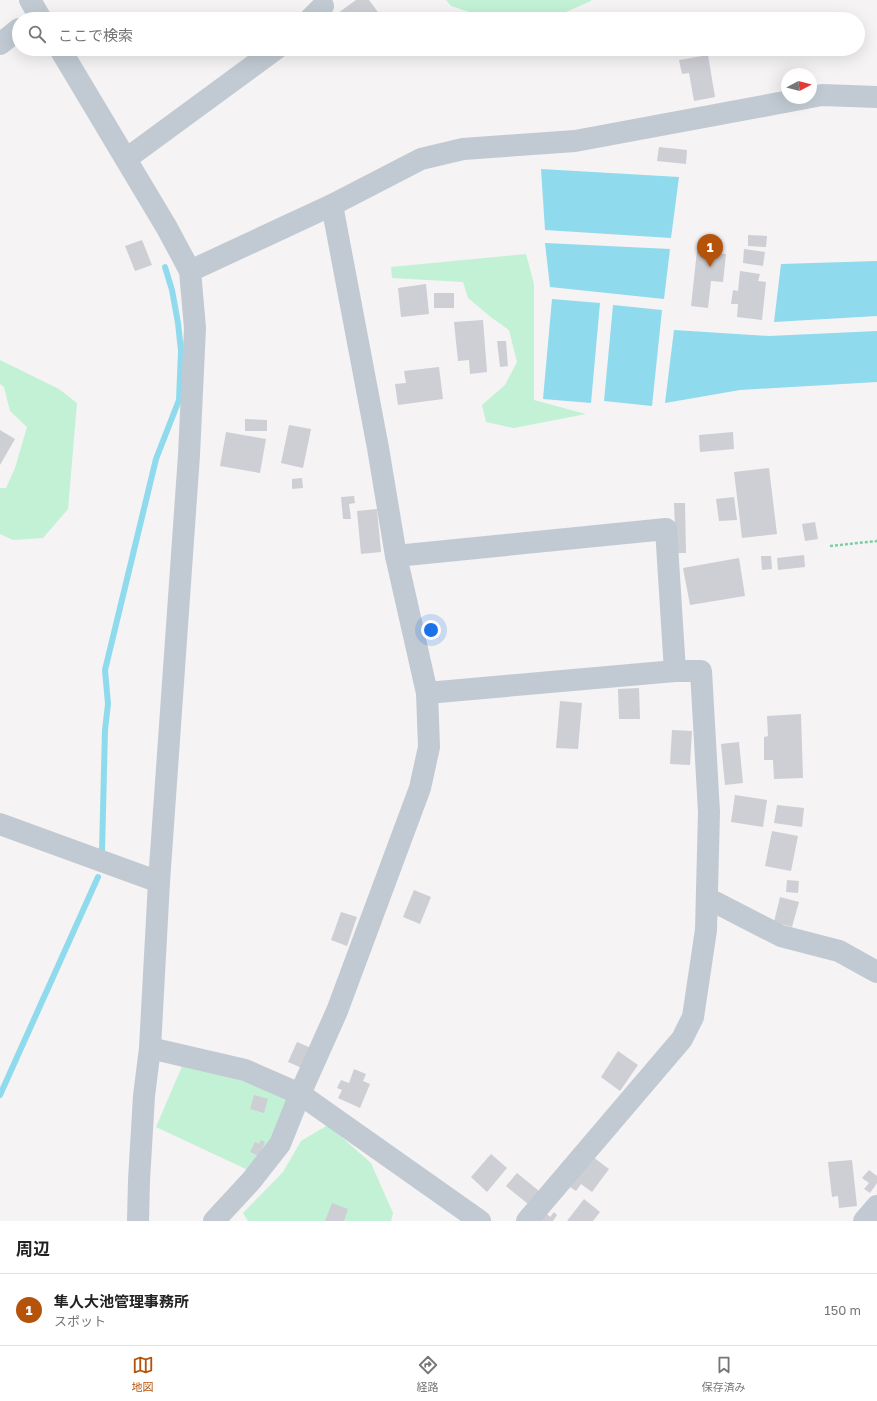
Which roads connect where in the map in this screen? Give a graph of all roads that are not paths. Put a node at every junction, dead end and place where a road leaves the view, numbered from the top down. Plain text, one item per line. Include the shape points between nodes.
1 (12, 35) edge
2 (0, 44) edge
3 (64, 56) edge
4 (266, 56) edge
5 (817, 96) edge
6 (877, 97) edge
7 (781, 103) edge
8 (126, 159) junction
9 (332, 205) junction
10 (190, 271) junction
11 (396, 556) junction
12 (675, 671) junction
13 (427, 693) junction
14 (0, 824) edge
15 (159, 882) junction
16 (707, 898) junction
17 (877, 972) edge
18 (150, 1048) junction
19 (300, 1094) junction
20 (877, 1206) edge
21 (138, 1221) edge
22 (214, 1221) edge
23 (480, 1221) edge
24 (527, 1221) edge
25 (864, 1221) edge

1 - 2 street
3 - 8 street
4 - 8 street
5 - 6 street
7 - 9 street via 575,141 463,149 421,159
8 - 10 street via 168,228
9 - 10 street
9 - 11 street
10 - 15 street via 195,328 189,455
11 - 12 street via 666,529
11 - 13 street
12 - 13 street
12 - 16 street via 701,671 709,812
13 - 19 street via 429,747 420,788 337,1011
14 - 15 street
15 - 18 street
16 - 17 street via 780,936 839,951
16 - 24 street via 706,930 693,1018 682,1039
18 - 19 street via 245,1070
18 - 21 street via 144,1104
19 - 22 street via 280,1144 251,1181
19 - 23 street
20 - 25 street

